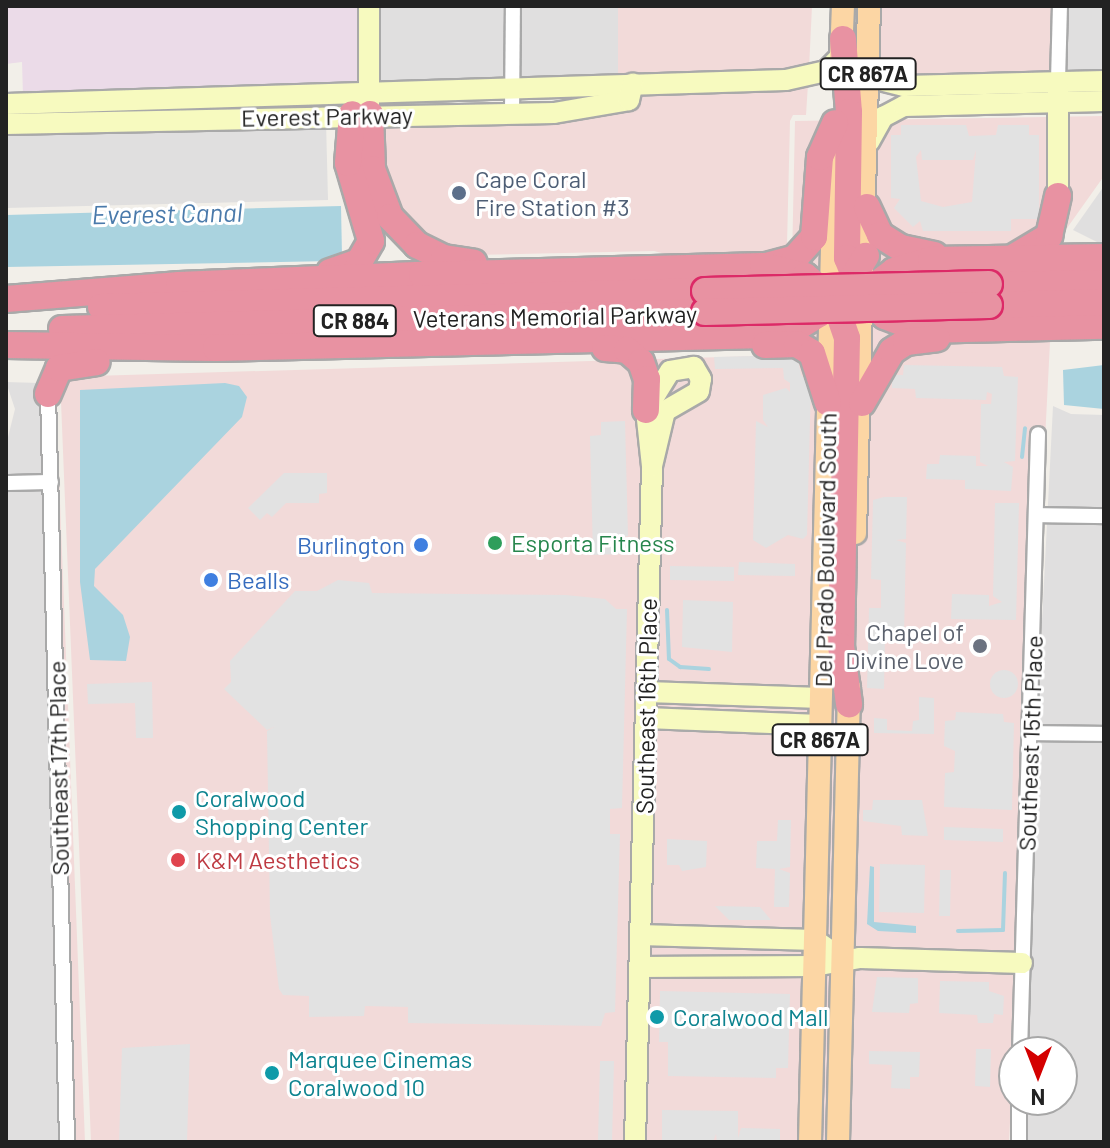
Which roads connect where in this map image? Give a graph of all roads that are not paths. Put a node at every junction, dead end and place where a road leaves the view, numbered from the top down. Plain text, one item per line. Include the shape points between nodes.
1 (369, 6) edge
2 (513, 6) edge
3 (843, 6) edge
4 (869, 6) edge
5 (1060, 6) edge
6 (842, 47) junction
7 (868, 77) junction
8 (1104, 81) edge
9 (633, 83) junction
10 (512, 89) junction
11 (1058, 91) junction
12 (1104, 101) edge
13 (363, 107) junction
14 (512, 113) junction
15 (7, 114) edge
16 (835, 123) junction
17 (869, 142) junction
18 (1058, 196) junction
19 (867, 207) junction
20 (1104, 254) edge
21 (866, 256) joint
22 (1013, 257) junction
23 (958, 258) junction
24 (986, 258) junction
25 (763, 266) junction
26 (720, 267) junction
27 (692, 268) junction
28 (1104, 281) edge
29 (228, 282) junction
30 (861, 292) junction
31 (989, 294) junction
32 (6, 299) edge
33 (1104, 302) edge
34 (6, 308) edge
35 (834, 311) junction
36 (707, 313) junction
37 (1104, 326) edge
38 (1007, 328) junction
39 (6, 330) edge
40 (639, 338) junction
41 (478, 342) junction
42 (6, 345) edge
43 (371, 345) junction
44 (6, 354) edge
45 (48, 394) junction
46 (828, 403) junction
47 (862, 403) junction
48 (646, 410) junction
49 (1038, 434) dead end
50 (652, 466) junction
51 (51, 482) junction
52 (6, 483) edge
53 (1037, 515) junction
54 (1104, 516) edge
55 (647, 692) junction
56 (821, 698) junction
57 (849, 704) junction
58 (646, 718) junction
59 (820, 725) junction
60 (1031, 733) junction
61 (1104, 734) edge
62 (640, 935) junction
63 (815, 940) junction
64 (842, 959) junction
65 (1022, 963) junction
66 (814, 966) junction
67 (639, 967) junction
68 (1020, 1036) edge
69 (1019, 1116) edge
70 (67, 1142) edge
71 (635, 1142) edge
72 (810, 1142) edge
73 (838, 1142) edge
74 (1019, 1142) edge

1 - 13 street
2 - 10 street
3 - 6 main road, Del Prado Boulevard South / CR 867A
4 - 7 main road, CR 867A
5 - 11 street
6 - 9 street, Everest Parkway via 826,71 800,78
6 - 16 main road, Del Prado Boulevard South / CR 867A
6 - 30 highway via 849,112 847,258
7 - 11 street via 904,86
7 - 17 main road, CR 867A
8 - 11 street
9 - 10 street, Everest Parkway
9 - 14 street, Everest Parkway via 629,100 554,113
10 - 13 street, Everest Parkway
10 - 14 street
11 - 12 street
11 - 17 street via 904,106 883,117
11 - 18 street
13 - 14 street, Everest Parkway
13 - 15 street, Everest Parkway
13 - 27 highway via 383,207 407,237 431,252 470,263 654,259
13 - 29 highway via 348,163 370,231 366,256 351,268 333,272
16 - 25 highway via 820,157 814,237 795,258
16 - 35 main road, Del Prado Boulevard South / CR 867A
17 - 19 main road, CR 867A
18 - 20 highway via 1067,235
18 - 22 highway via 1049,236
19 - 21 main road, CR 867A
19 - 23 highway via 876,232 901,248
20 - 22 highway
21 - 30 highway
22 - 24 highway
23 - 24 highway
23 - 30 highway via 909,265
24 - 38 highway via 942,276 934,293 936,309 946,321
25 - 26 highway
25 - 35 highway via 799,273
26 - 27 highway
26 - 36 highway via 750,279 756,308 745,328
27 - 29 highway
28 - 31 highway, Veterans Memorial Parkway / CR 884
29 - 32 highway
30 - 35 highway
30 - 38 highway via 885,316 922,330
30 - 47 main road, Del Prado Boulevard South / CR 867A
31 - 33 highway, Veterans Memorial Parkway / CR 884
31 - 36 highway, Veterans Memorial Parkway / CR 884, bridge
34 - 36 highway, Veterans Memorial Parkway / CR 884
35 - 36 highway via 789,331
35 - 46 main road, Del Prado Boulevard South / CR 867A
35 - 57 highway via 848,351 841,646
36 - 39 highway, Veterans Memorial Parkway / CR 884
36 - 40 highway
37 - 38 highway
38 - 47 highway via 906,342 882,363
40 - 41 highway
40 - 46 highway via 677,346 803,346 820,367
41 - 43 highway
41 - 48 highway via 531,351 627,350 646,372
42 - 43 highway
43 - 45 highway via 258,358 73,363 54,372
44 - 45 highway via 36,365
45 - 51 street, Southeast 17th Place
46 - 56 main road, Del Prado Boulevard South / CR 867A
47 - 57 main road, Del Prado Boulevard South / CR 867A
48 - 50 street
48 - 50 street, Southeast 16th Place via 670,371 688,365 698,371 701,385 695,396 670,406 660,419
49 - 53 street, Southeast 15th Place
50 - 55 street, Southeast 16th Place
51 - 52 street
51 - 70 street, Southeast 17th Place
53 - 54 street
53 - 60 street, Southeast 15th Place
55 - 56 street
55 - 58 street, Southeast 16th Place
56 - 59 main road, Del Prado Boulevard South / CR 867A
57 - 64 main road, Del Prado Boulevard South / CR 867A
58 - 59 street
58 - 62 street, Southeast 16th Place
59 - 63 main road, Del Prado Boulevard South / CR 867A
60 - 61 street
60 - 65 street, Southeast 15th Place
62 - 63 street
62 - 67 street, Southeast 16th Place
63 - 64 street
63 - 66 main road, Del Prado Boulevard South / CR 867A
64 - 65 street
64 - 66 street
64 - 73 main road, Del Prado Boulevard South / CR 867A
65 - 68 street, Southeast 15th Place
66 - 67 street
66 - 72 main road, Del Prado Boulevard South / CR 867A
67 - 71 street, Southeast 16th Place
69 - 74 street

